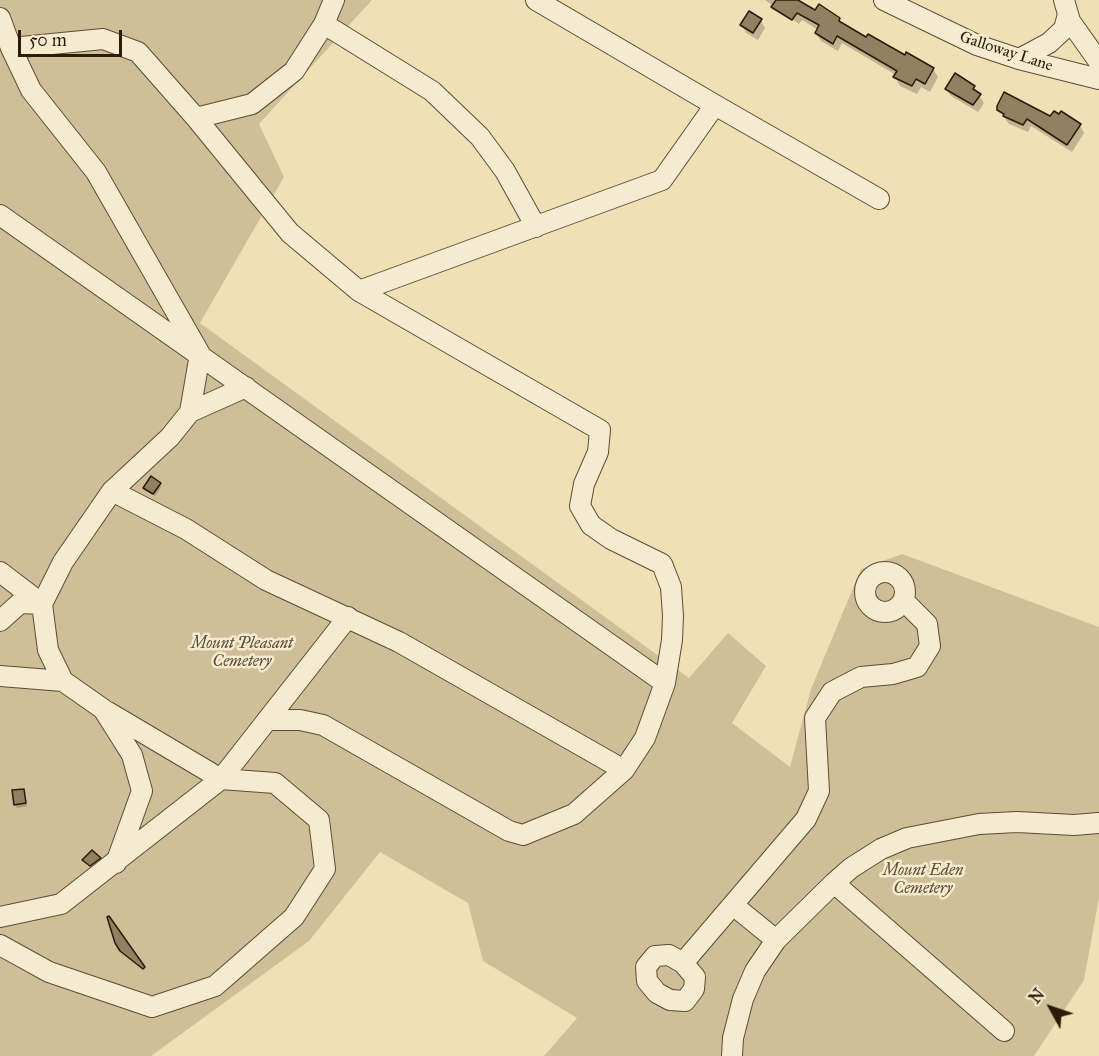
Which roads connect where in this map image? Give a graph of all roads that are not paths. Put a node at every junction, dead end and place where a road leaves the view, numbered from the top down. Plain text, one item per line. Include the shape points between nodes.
1 (334, 0) edge
2 (536, 0) edge
3 (884, 0) edge
4 (1066, 7) edge
5 (0, 18) edge
6 (324, 24) junction
7 (11, 48) junction
8 (1019, 59) junction
9 (1099, 62) edge
10 (1099, 79) edge
11 (715, 105) junction
12 (196, 118) junction
13 (879, 199) dead end
14 (0, 214) edge
15 (536, 227) junction
16 (358, 291) junction
17 (200, 354) junction
18 (246, 387) junction
19 (190, 412) junction
20 (112, 491) junction
21 (0, 572) edge
22 (904, 601) dead end
23 (42, 604) junction
24 (348, 617) junction
25 (0, 621) edge
26 (0, 676) edge
27 (63, 681) junction
28 (665, 683) junction
29 (103, 709) junction
30 (267, 720) junction
31 (624, 770) junction
32 (220, 779) junction
33 (1099, 823) edge
34 (116, 863) junction
35 (834, 883) junction
36 (733, 905) junction
37 (0, 917) edge
38 (776, 940) junction
39 (0, 945) edge
40 (683, 963) dead end
41 (1004, 1031) dead end
42 (732, 1056) edge

1 - 6 street
2 - 11 street
3 - 8 street, Galloway Lane via 977,45
4 - 8 street via 1064,29 1049,43
4 - 9 street via 1070,21
5 - 7 street
6 - 12 street via 294,71 252,104
6 - 15 street via 432,91 455,113 480,137
7 - 12 street via 103,39 138,52
7 - 17 street via 31,90 96,172
8 - 10 street, Galloway Lane
11 - 13 street
11 - 15 street via 662,180
12 - 16 street via 290,233
14 - 17 street
15 - 16 street
16 - 28 street via 600,430 598,452 584,484 580,506 598,530 662,564 671,586 674,616
17 - 18 street
17 - 19 street
18 - 19 street
18 - 28 street
19 - 20 street via 170,437
20 - 23 street via 63,562
20 - 24 street via 186,529 266,580
21 - 23 street
22 - 36 street via 927,624 930,646 917,667 861,677 832,692 815,718 819,791 807,819
23 - 25 street via 20,603
23 - 27 street via 48,650
24 - 30 street
24 - 31 street
26 - 27 street
27 - 29 street
28 - 31 street via 645,738
29 - 32 street
29 - 34 street via 132,755 142,791
30 - 31 street via 323,725 509,831 523,835 574,813
30 - 32 street
32 - 34 street
32 - 39 street via 275,783 319,820 325,869 294,917 215,986 152,1007 49,972
33 - 35 street via 979,824 907,838 881,849
34 - 37 street via 61,904
35 - 38 street
35 - 41 street
36 - 38 street
36 - 40 street
38 - 42 street via 755,971 743,999

